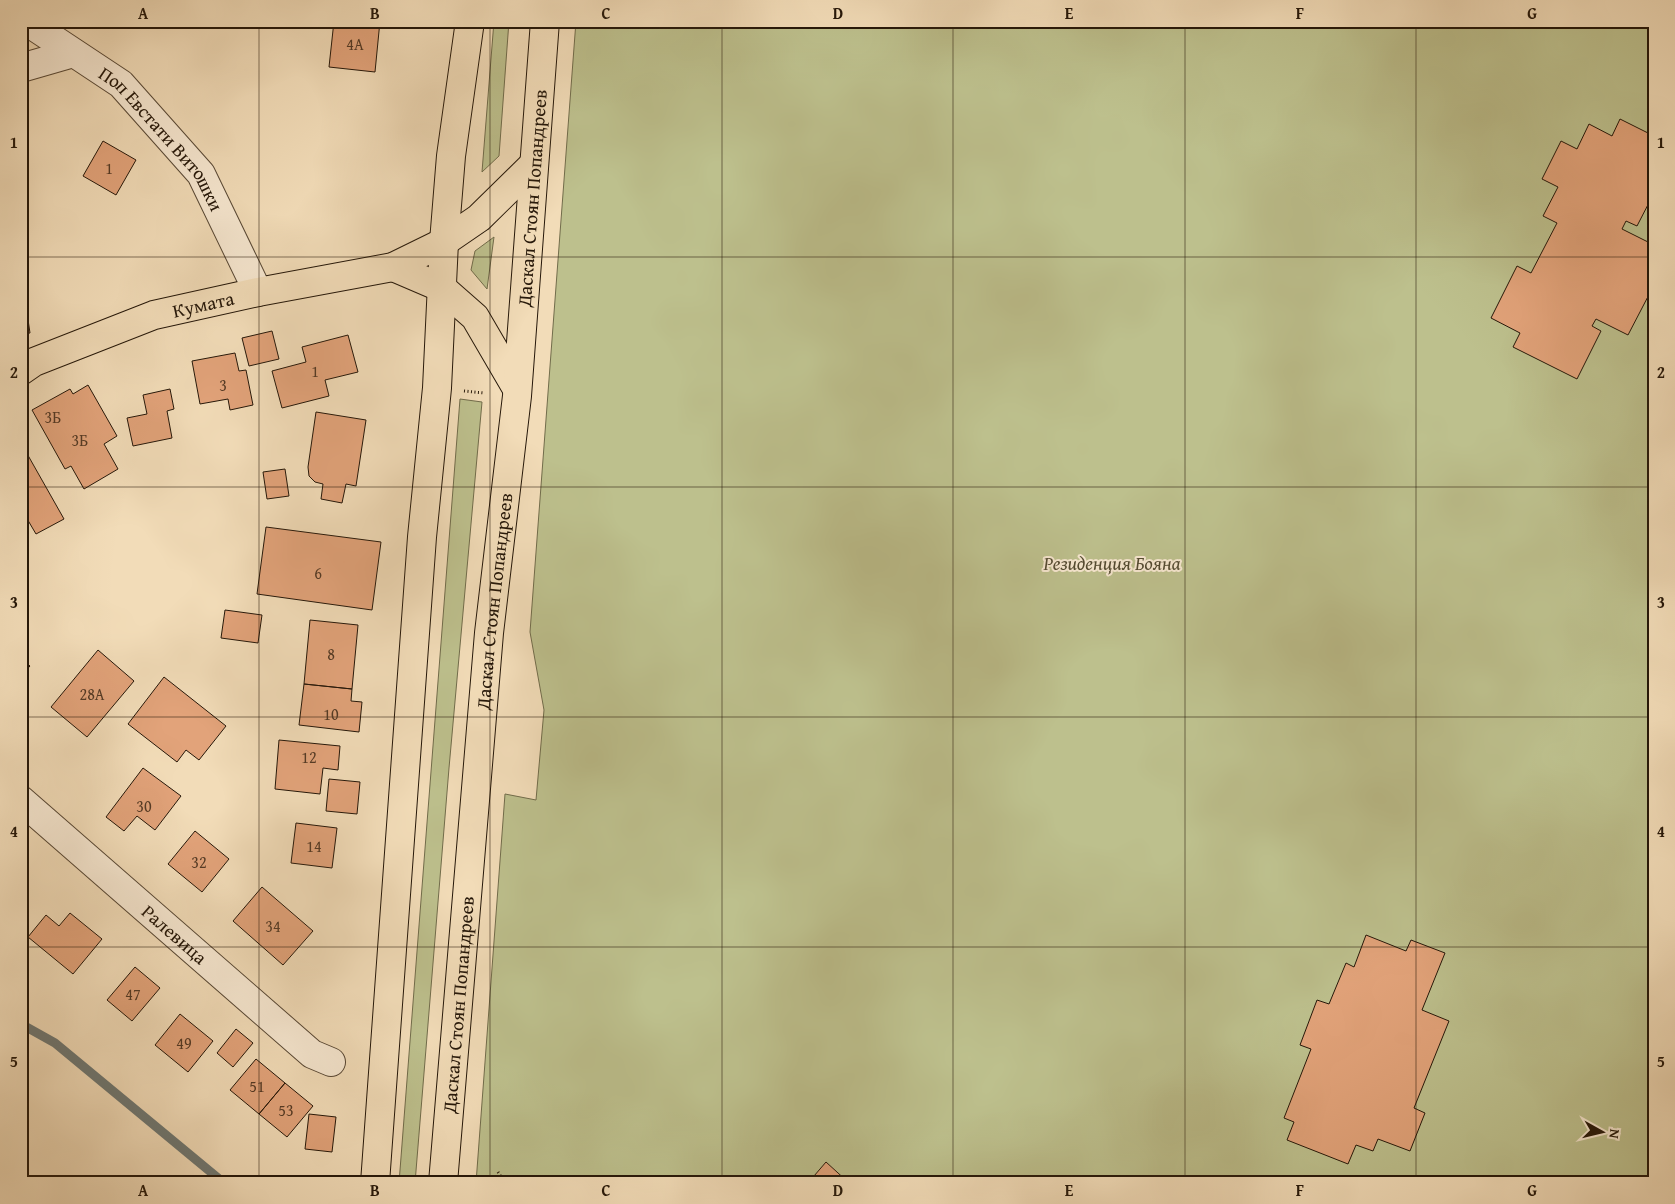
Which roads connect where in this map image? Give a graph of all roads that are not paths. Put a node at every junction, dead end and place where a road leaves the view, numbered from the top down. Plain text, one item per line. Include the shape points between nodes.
1 (26, 21) edge
2 (470, 21) edge
3 (545, 21) edge
4 (73, 52) junction
5 (21, 68) edge
6 (534, 164) junction
7 (444, 242) junction
8 (394, 267) junction
9 (442, 288) junction
10 (258, 292) junction
11 (26, 365) edge
12 (517, 389) junction
13 (21, 800) edge
14 (331, 1062) dead end
15 (375, 1183) edge
16 (444, 1183) edge

1 - 4 street, Поп Евстати Витошки
2 - 7 main road via 452,139
3 - 6 main road, Даскал Стоян Попандреев
4 - 5 street
4 - 10 street, Поп Евстати Витошки via 121,84 201,174
6 - 7 main road, Кумата via 479,218
6 - 12 main road, Даскал Стоян Попандреев
7 - 8 main road, Кумата
7 - 9 main road
8 - 9 main road
8 - 10 main road, Кумата
9 - 12 main road via 475,317
9 - 15 main road
10 - 11 main road, Кумата via 154,314
12 - 16 main road, Даскал Стоян Попандреев via 489,633
13 - 14 street, Ралевица via 312,1054

